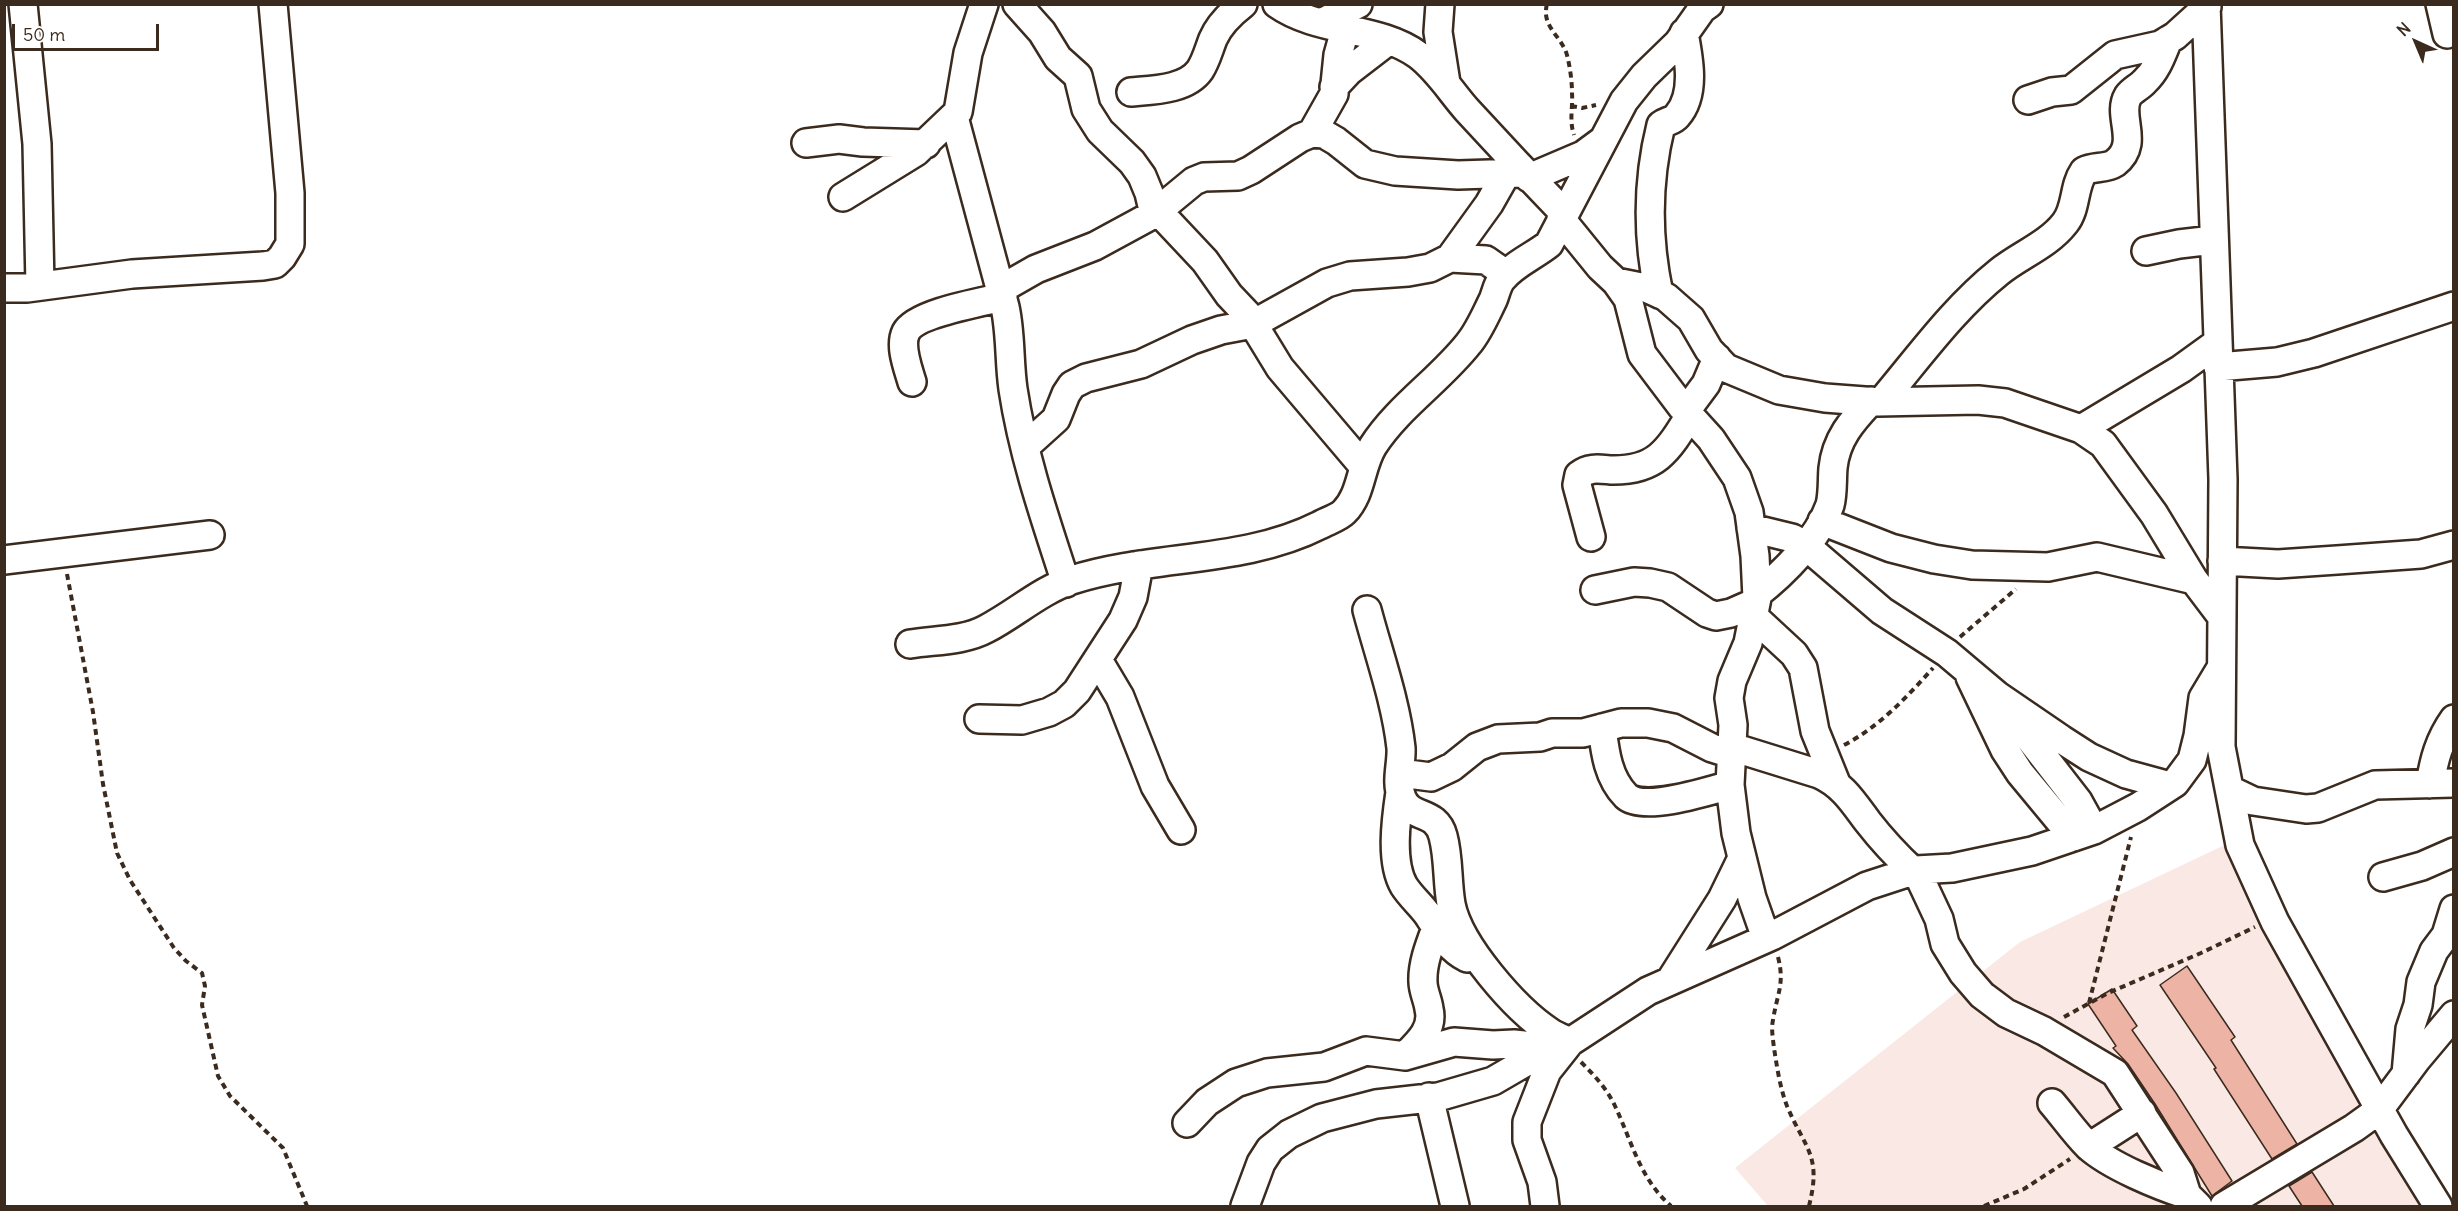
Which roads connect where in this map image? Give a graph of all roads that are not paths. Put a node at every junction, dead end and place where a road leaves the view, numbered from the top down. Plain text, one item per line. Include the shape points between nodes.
1 (23, 4) edge
2 (273, 4) edge
3 (984, 4) edge
4 (990, 4) edge
5 (1243, 4) edge
6 (1277, 4) edge
7 (1440, 4) edge
8 (1707, 5) edge
9 (2206, 6) edge
10 (1021, 9) edge
11 (1346, 14) edge
12 (1684, 33) junction
13 (2168, 40) junction
14 (1388, 41) junction
15 (1446, 83) junction
16 (1334, 87) junction
17 (1131, 92) dead end
18 (2028, 100) dead end
19 (954, 117) junction
20 (1312, 133) junction
21 (1603, 141) junction
22 (806, 143) dead end
23 (926, 144) junction
24 (1520, 175) junction
25 (843, 197) dead end
26 (1156, 213) junction
27 (1563, 216) junction
28 (2213, 240) junction
29 (2146, 251) dead end
30 (1450, 258) junction
31 (1506, 274) junction
32 (1616, 282) junction
33 (40, 286) junction
34 (4, 288) edge
35 (1002, 293) junction
36 (1659, 294) junction
37 (2454, 306) edge
38 (1253, 324) junction
39 (2218, 355) junction
40 (1717, 358) junction
41 (912, 382) dead end
42 (1876, 402) junction
43 (1688, 413) junction
44 (2082, 429) junction
45 (1025, 447) junction
46 (1364, 467) junction
47 (1822, 521) junction
48 (1751, 528) junction
49 (210, 535) dead end
50 (1591, 537) dead end
51 (2454, 544) edge
52 (1805, 545) junction
53 (4, 560) edge
54 (2222, 561) junction
55 (1139, 565) junction
56 (2194, 580) junction
57 (1066, 583) junction
58 (1595, 590) dead end
59 (1755, 604) junction
60 (1367, 610) dead end
61 (2222, 617) junction
62 (910, 644) dead end
63 (1953, 658) junction
64 (1098, 660) junction
65 (2222, 666) junction
66 (1998, 696) junction
67 (979, 719) dead end
68 (2454, 719) edge
69 (1602, 728) junction
70 (1732, 750) junction
71 (1774, 761) junction
72 (1400, 782) junction
73 (1730, 783) junction
74 (1836, 783) junction
75 (2442, 784) edge
76 (2170, 786) junction
77 (2230, 790) junction
78 (1181, 830) dead end
79 (2084, 834) junction
80 (2454, 852) edge
81 (1742, 858) junction
82 (1914, 871) junction
83 (2383, 877) dead end
84 (2454, 909) edge
85 (1436, 928) junction
86 (1769, 937) junction
87 (1482, 963) junction
88 (1670, 981) junction
89 (2454, 1015) edge
90 (1563, 1044) junction
91 (1405, 1056) junction
92 (2406, 1074) junction
93 (1429, 1097) junction
94 (2052, 1102) dead end
95 (2379, 1110) junction
96 (2142, 1113) junction
97 (1187, 1123) dead end
98 (2089, 1147) junction
99 (2193, 1201) edge
100 (1245, 1206) edge
101 (1455, 1206) edge
102 (1545, 1206) edge
103 (2224, 1206) edge
104 (2438, 1206) edge

1 - 33 street via 37,144
2 - 33 street via 290,193 290,244 282,257 275,264 263,266 132,274
3 - 19 street
4 - 10 street
5 - 17 street via 1226,18 1199,71 1189,80
6 - 11 street via 1289,13
7 - 15 street via 1438,32
8 - 12 street
9 - 13 street
9 - 28 street
10 - 26 street via 1058,58 1078,76 1093,122 1142,176
11 - 14 street
11 - 16 street
12 - 21 street via 1624,101
12 - 36 street via 1690,88 1678,115 1661,126 1650,184 1651,250
13 - 18 street via 2115,56 2071,90
13 - 42 street via 2151,74 2126,98 2127,142 2117,162 2084,171 2066,222 1953,314
14 - 15 street via 1417,55
14 - 16 street
15 - 24 street
16 - 20 street via 1325,113
19 - 23 street
19 - 35 street
20 - 24 street via 1336,141 1365,164 1395,171
20 - 26 street via 1238,176 1194,181
21 - 24 street via 1580,156
21 - 27 street
22 - 23 street via 839,139
23 - 25 street
24 - 27 street
24 - 30 street via 1490,204
26 - 35 street via 1095,246 1036,269
26 - 38 street via 1205,261
27 - 31 street via 1549,244
27 - 32 street via 1600,267
28 - 29 street
28 - 39 street
30 - 31 street via 1486,260
30 - 38 street via 1430,268 1350,276 1327,283
31 - 46 street via 1469,343 1394,421 1373,446
32 - 36 street
32 - 43 street via 1628,299 1642,354
33 - 34 street
35 - 41 street via 910,327 904,343
35 - 45 street via 1010,332 1013,387
36 - 40 street via 1690,319
37 - 39 street via 2277,362
38 - 45 street via 1221,330 1140,364 1072,384 1056,419
38 - 46 street via 1280,368
39 - 44 street via 2181,369
39 - 54 street
40 - 42 street via 1726,368 1779,390
40 - 43 street
42 - 44 street via 2005,403
42 - 47 street via 1843,434 1834,456 1831,503
43 - 48 street via 1737,478
43 - 50 street via 1672,446 1651,464 1624,470 1589,469 1579,475 1577,485
44 - 56 street via 2103,444 2154,514
45 - 57 street
46 - 55 street via 1360,484 1343,514 1300,535 1200,558
47 - 52 street
47 - 56 street via 1890,548 1934,559 1972,565 2048,567 2097,557
48 - 52 street
48 - 59 street
49 - 53 street
51 - 54 street via 2421,554 2360,559 2278,564
52 - 59 street
52 - 63 street via 1882,611
54 - 61 street
55 - 57 street
55 - 64 street via 1133,597
56 - 61 street
57 - 62 street via 985,629 966,636
58 - 59 street via 1634,582 1650,583 1668,587 1716,616
59 - 70 street via 1748,643 1732,681
59 - 74 street via 1803,668 1815,731
60 - 72 street via 1401,749
61 - 65 street
63 - 66 street
63 - 79 street via 2020,773
64 - 67 street via 1077,691 1049,712 1022,720
64 - 78 street via 1120,697 1155,786
65 - 76 street via 2203,698 2192,760
65 - 77 street via 2221,747
66 - 76 street via 2089,757 2126,774
66 - 79 street via 2078,801
68 - 75 street via 2435,756
69 - 70 street via 1621,723 1657,724 1712,748
69 - 72 street via 1498,739 1477,747 1452,767 1431,777
69 - 73 street via 1612,776 1627,798 1645,803
70 - 71 street
70 - 73 street
71 - 73 street
71 - 74 street
72 - 85 street via 1396,861 1399,876
72 - 87 street via 1406,806 1419,815 1431,817 1438,825 1458,927
73 - 81 street
74 - 82 street via 1854,800 1892,851
75 - 77 street via 2375,785 2306,809 2253,801
76 - 79 street
77 - 95 street via 2240,845 2273,919
79 - 82 street via 1988,861
80 - 83 street
81 - 86 street
81 - 88 street
82 - 86 street via 1867,886
82 - 96 street via 1939,919 1945,944 1982,995 2006,1013 2115,1073
84 - 92 street via 2446,935 2434,951 2421,982 2410,1029
85 - 87 street via 1450,947 1465,958
85 - 91 street via 1424,968 1430,1010 1428,1030
86 - 88 street
87 - 90 street via 1522,1009
88 - 90 street
89 - 92 street
90 - 91 street via 1454,1042
90 - 93 street via 1493,1081
90 - 102 street via 1547,1071 1527,1122 1527,1140 1542,1182
91 - 97 street via 1366,1051 1324,1067 1268,1073 1236,1083 1206,1102
92 - 95 street
93 - 100 street via 1333,1115 1289,1134 1270,1149 1261,1163
93 - 101 street
94 - 98 street
95 - 103 street
95 - 104 street
96 - 98 street
96 - 99 street
98 - 99 street

